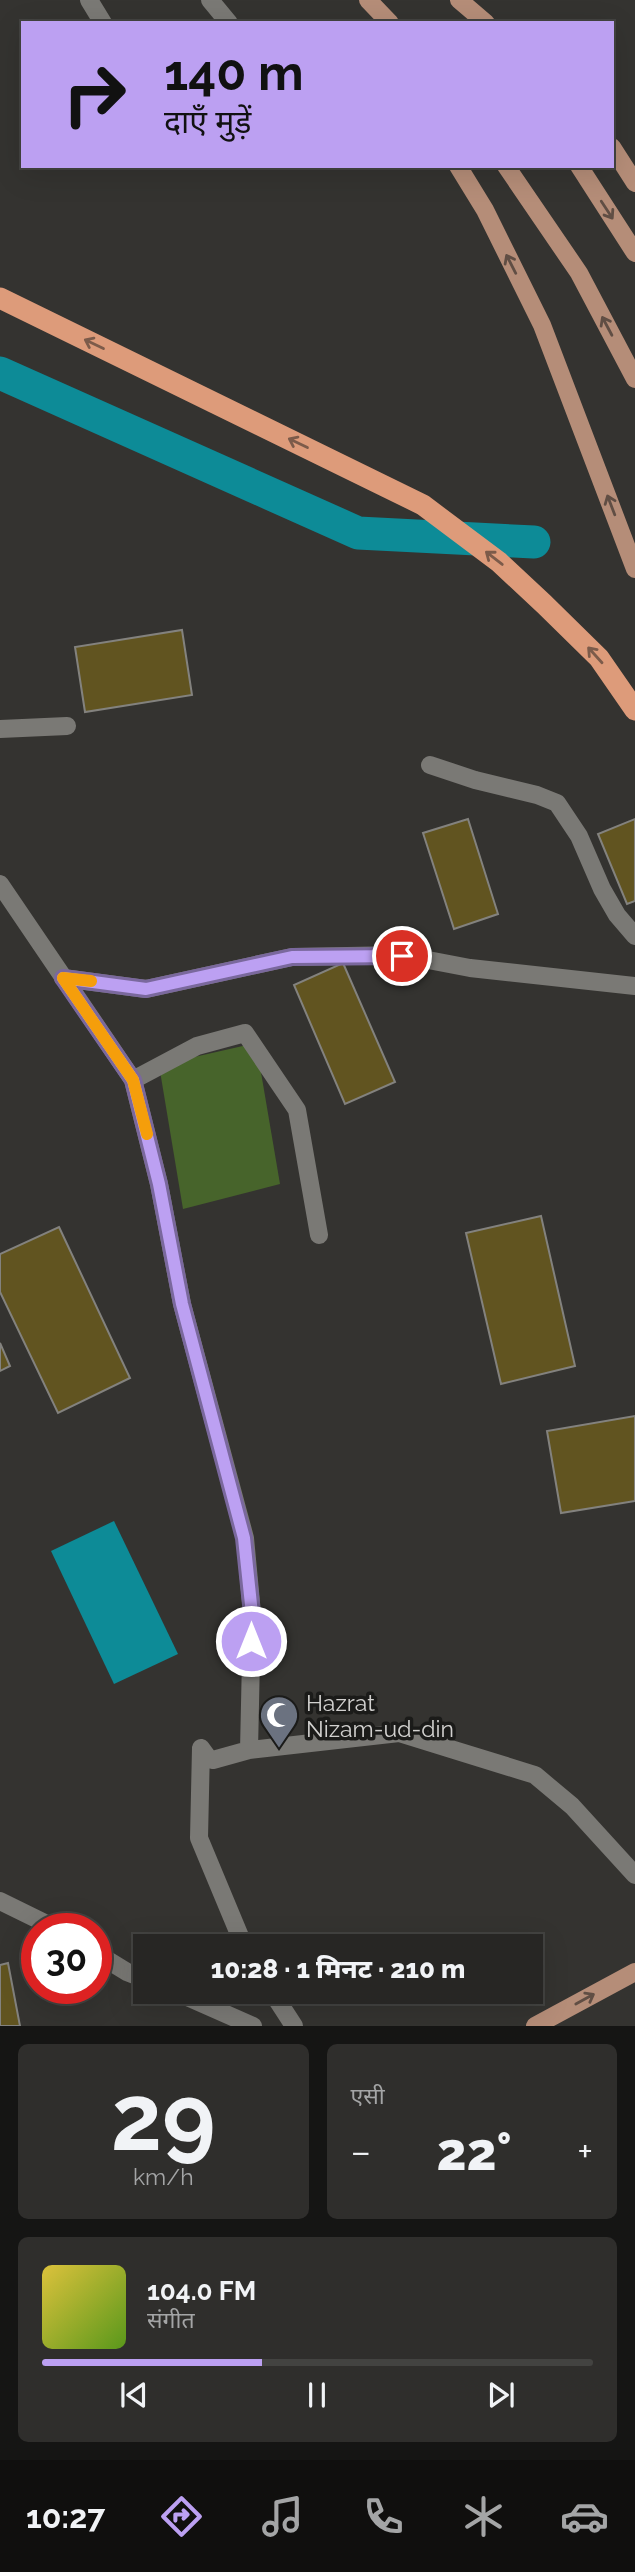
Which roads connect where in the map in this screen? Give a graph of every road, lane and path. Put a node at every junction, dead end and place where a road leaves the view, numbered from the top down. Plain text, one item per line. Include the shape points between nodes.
1 (89, 0) edge
2 (209, 0) edge
3 (459, 0) edge
4 (102, 21) edge
5 (227, 21) edge
6 (484, 21) edge
7 (614, 150) edge
8 (459, 168) edge
9 (507, 168) edge
10 (580, 168) edge
11 (635, 183) edge
12 (635, 253) edge
13 (0, 298) edge
14 (635, 379) edge
15 (635, 569) edge
16 (635, 710) edge
17 (67, 726) dead end
18 (0, 729) edge
19 (430, 765) dead end
20 (0, 884) edge
21 (635, 936) edge
22 (63, 978) junction
23 (635, 986) edge
24 (133, 1080) junction
25 (319, 1234) dead end
26 (249, 1750) junction
27 (635, 1875) edge
28 (0, 1901) edge
29 (24, 1913) edge
30 (239, 1934) edge
31 (112, 1963) edge
32 (635, 1972) edge
33 (133, 1974) edge
34 (203, 2004) edge
35 (280, 2004) edge
36 (253, 2026) edge
37 (294, 2026) edge
38 (535, 2026) edge

1 - 4 street
2 - 5 street
3 - 6 main road
7 - 11 main road
15 -> 8 main road via 542,325
14 -> 9 main road via 579,273
10 -> 12 main road
16 -> 13 highway via 598,658 544,604 499,562 423,505
17 - 18 street
19 - 21 street via 557,803 579,836 607,898
20 - 22 street
22 - 23 street via 146,989 292,957 402,956
22 - 24 street
24 - 25 street via 197,1046 245,1033 297,1110
24 - 26 street via 182,1304 244,1538 252,1614
26 - 27 street via 399,1733 535,1774 572,1805
26 - 30 street via 213,1760 201,1748 199,1838
28 - 29 street
31 - 33 street
38 -> 32 main road
34 - 36 street
35 - 37 street

